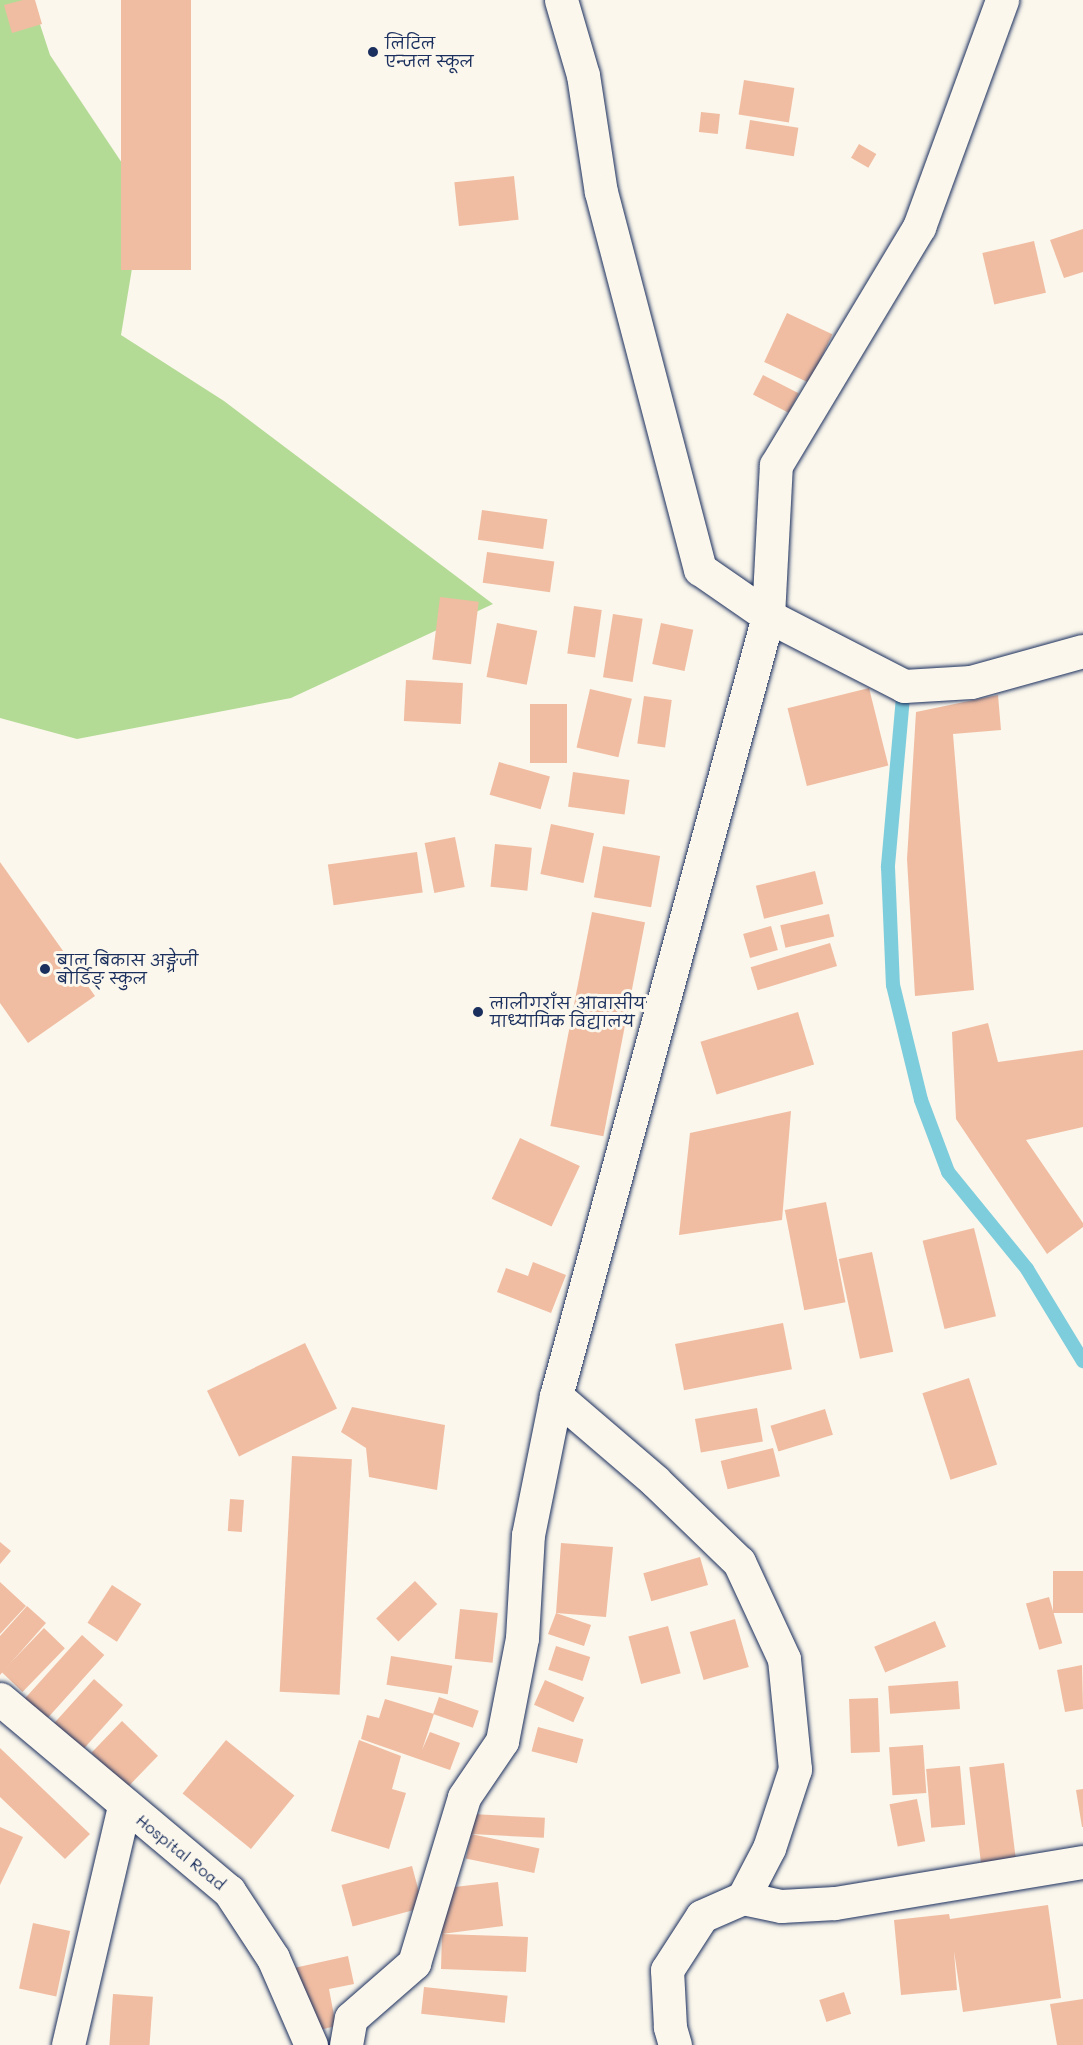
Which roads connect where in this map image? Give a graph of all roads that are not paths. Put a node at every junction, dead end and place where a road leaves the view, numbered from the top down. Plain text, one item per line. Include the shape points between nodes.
1 (561, 0) edge
2 (1002, 0) edge
3 (768, 616) junction
4 (1083, 651) edge
5 (556, 1396) junction
6 (0, 1699) edge
7 (124, 1806) junction
8 (1083, 1862) edge
9 (743, 1898) junction
10 (68, 2045) edge
11 (311, 2045) edge
12 (345, 2045) edge
13 (675, 2045) edge

1 - 3 street via 583,75 601,192 700,569
2 - 3 street via 920,227 776,465
3 - 4 street via 904,686 971,682
3 - 5 street
5 - 9 street via 655,1480 739,1562 784,1659 795,1769 769,1848
5 - 12 street via 528,1535 522,1638 502,1742 464,1797 414,1963 351,2018
6 - 7 street, Hospital Road
7 - 10 street
7 - 11 street, Hospital Road via 229,1891 273,1958
8 - 9 street via 834,1903 781,1906
9 - 13 street via 702,1916 667,1970 670,2027

